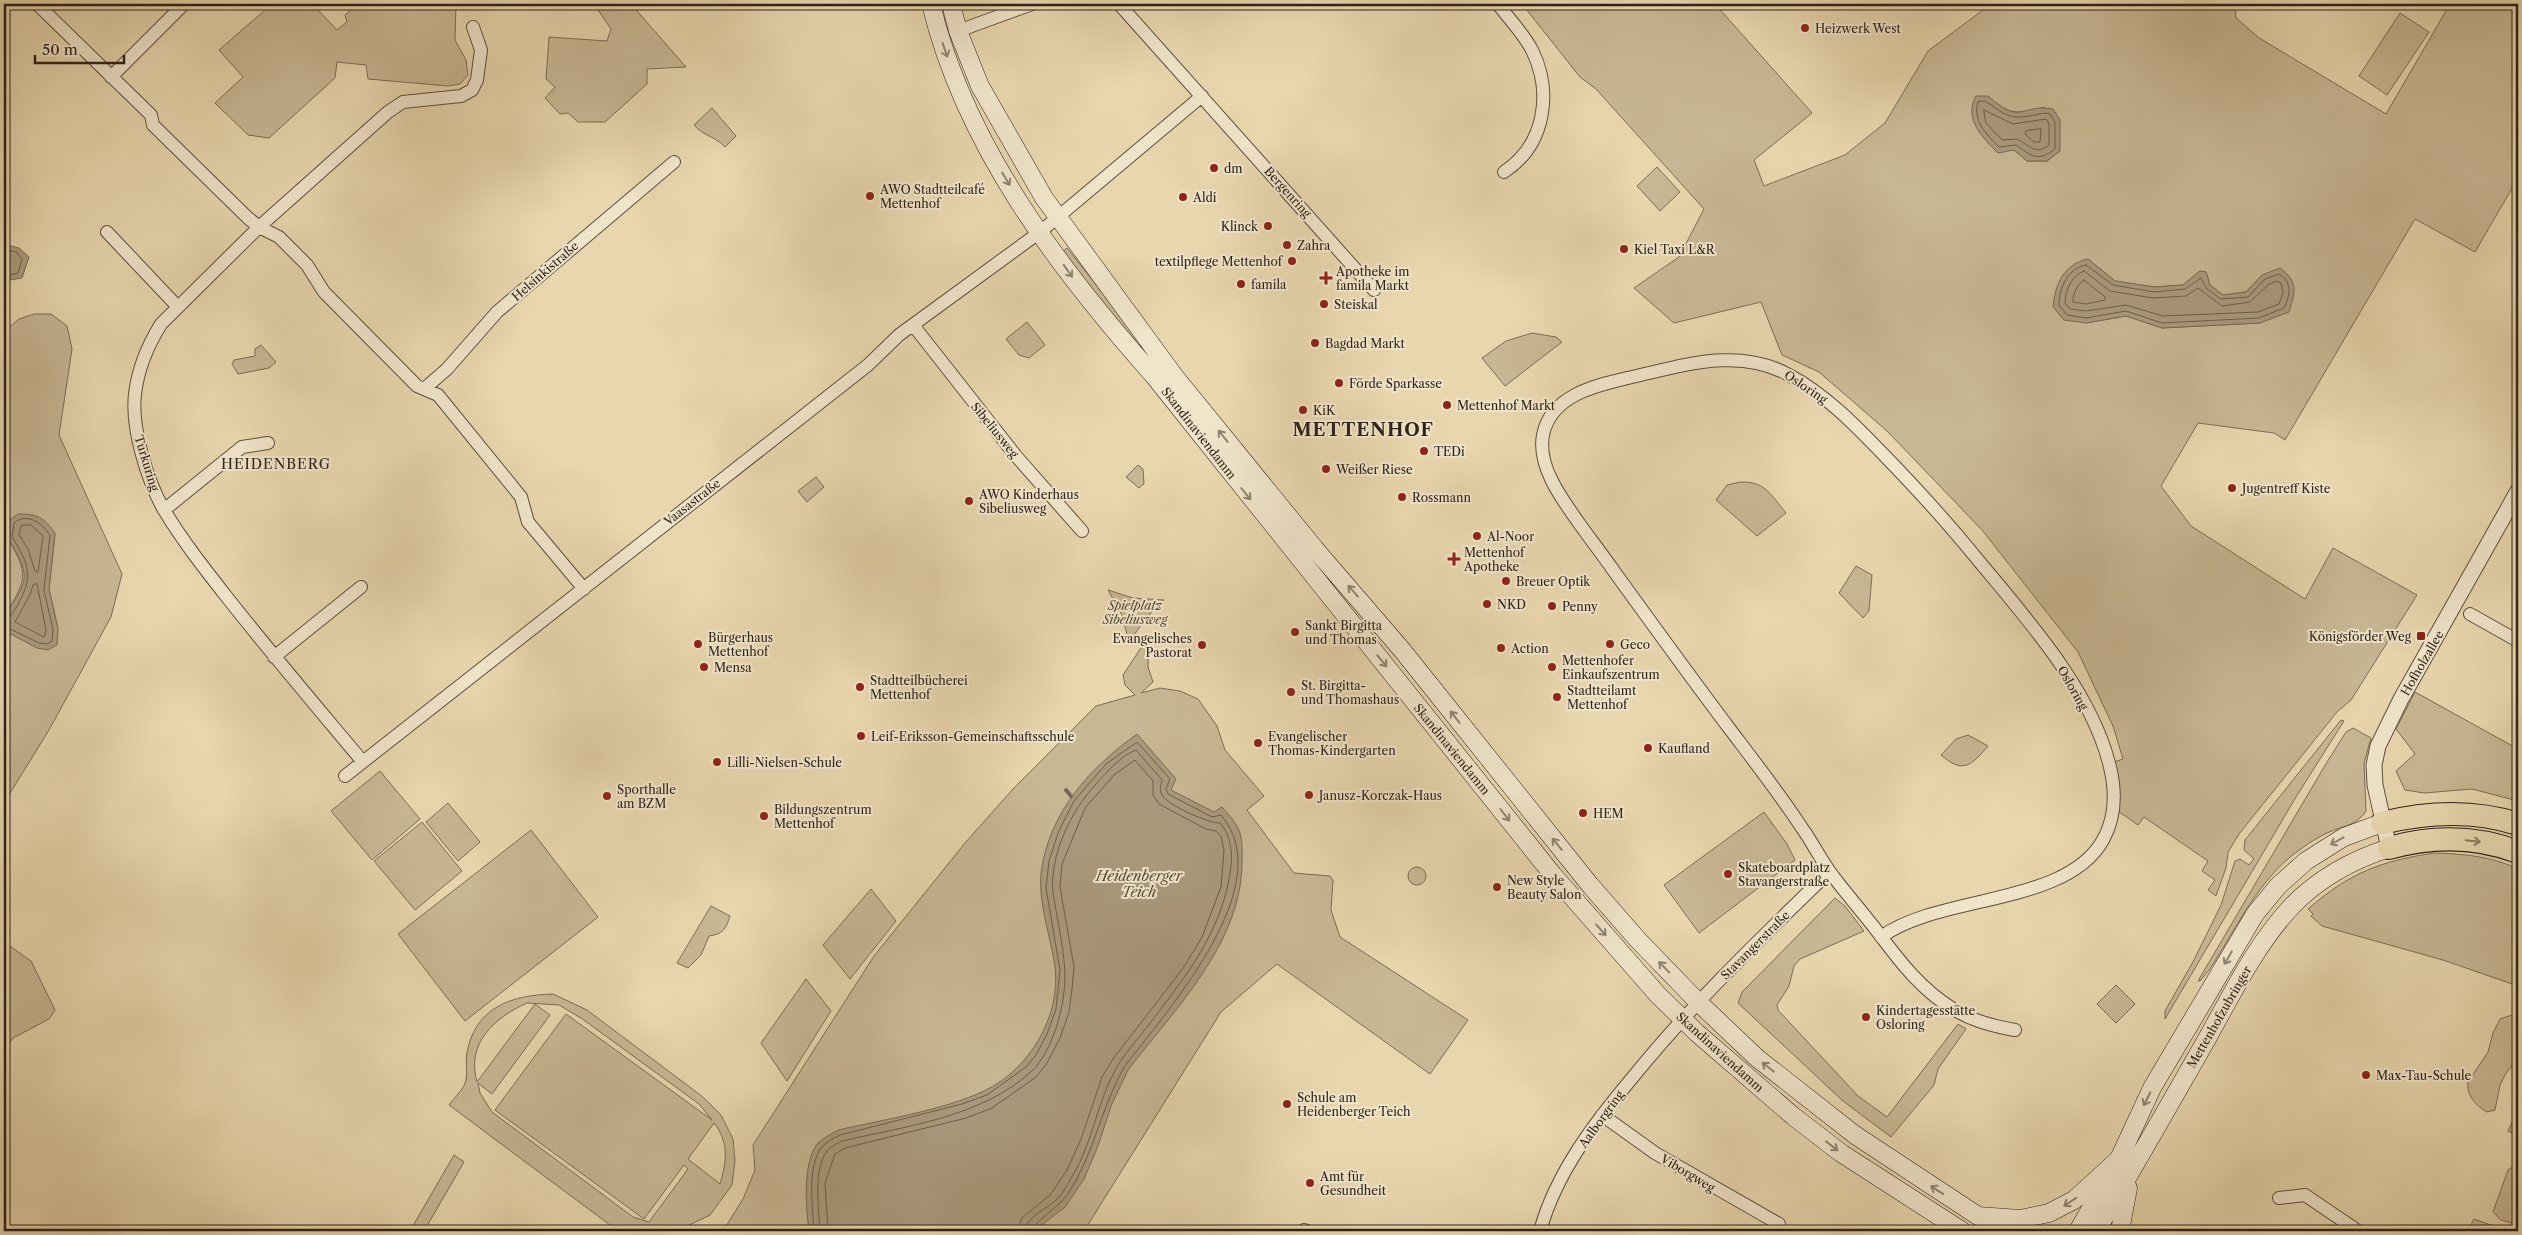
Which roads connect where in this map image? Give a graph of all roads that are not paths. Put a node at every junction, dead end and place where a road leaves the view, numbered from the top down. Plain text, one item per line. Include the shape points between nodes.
1 (37, 4) edge
2 (184, 4) edge
3 (931, 4) edge
4 (951, 4) edge
5 (1032, 4) edge
6 (1119, 4) edge
7 (1498, 4) edge
8 (473, 27) dead end
9 (958, 31) junction
10 (111, 78) junction
11 (1202, 96) junction
12 (674, 162) dead end
13 (1504, 172) dead end
14 (1057, 217) junction
15 (259, 227) junction
16 (107, 232) dead end
17 (1040, 232) junction
18 (1374, 290) dead end
19 (177, 306) junction
20 (913, 325) junction
21 (424, 389) junction
22 (268, 443) dead end
23 (2518, 491) edge
24 (164, 510) junction
25 (1082, 531) dead end
26 (361, 587) dead end
27 (584, 588) junction
28 (2470, 614) dead end
29 (2518, 641) edge
30 (274, 657) junction
31 (363, 762) junction
32 (345, 776) dead end
33 (2382, 823) junction
34 (2518, 824) edge
35 (2388, 848) junction
36 (2518, 852) edge
37 (1830, 872) junction
38 (1881, 936) junction
39 (1698, 1002) junction
40 (1682, 1019) junction
41 (2015, 1030) dead end
42 (1602, 1115) junction
43 (2126, 1163) junction
44 (2279, 1198) dead end
45 (1978, 1216) junction
46 (1779, 1224) dead end
47 (1540, 1231) edge
48 (1962, 1231) edge
49 (2004, 1231) edge
50 (2078, 1231) edge
51 (2096, 1231) edge
52 (2120, 1231) edge
53 (2358, 1231) edge

1 - 10 street
2 - 10 street
3 -> 17 main road, Skandinaviendamm via 950,68 969,112
4 - 9 main road, Skandinaviendamm
5 - 9 street
6 - 11 street, Bergenring
7 - 13 street via 1531,48 1542,75 1544,98 1542,118 1534,140 1522,158
8 - 15 street via 481,50 478,80 472,90 461,96 403,102
9 - 14 main road, Skandinaviendamm via 980,86
10 - 15 street via 151,115 153,125
11 - 14 street
11 - 18 street, Bergenring
12 - 21 street, Helsinkistraße via 497,312 447,369
14 - 17 street
39 -> 14 main road, Skandinaviendamm via 1603,899 1397,643 1287,516 1176,377
15 - 19 street, Turkuring
15 - 21 street via 279,237 307,265 324,292 417,386
16 - 19 street
17 - 20 street, Vaasastraße
17 -> 40 main road, Skandinaviendamm via 1094,308 1154,376 1553,875
19 - 24 street, Turkuring via 150,341 135,395 137,432
20 - 25 street, Sibeliusweg via 1016,456
20 - 27 street, Vaasastraße
21 - 27 street via 438,395 521,497 528,522
22 - 24 street, Turkuring via 242,447
23 - 33 street, Hofholzallee via 2381,737 2374,766
24 - 30 street, Turkuring via 196,558
26 - 30 street
27 - 31 street, Vaasastraße
28 - 29 street
30 - 31 street, Turkuring
31 - 32 street, Vaasastraße
33 - 34 highway via 2450,814
33 - 35 street, Hofholzallee
33 -> 43 main road, Mettenhofzubringer via 2344,837 2320,852 2292,873 2266,900 2239,939 2152,1088
35 -> 36 highway via 2450,839 2492,844
35 - 43 main road, Mettenhofzubringer via 2348,864 2323,879 2292,905 2277,923
37 - 38 street, Osloring
37 - 38 street, Osloring via 1787,806 1672,652 1553,483 1541,452 1543,432 1557,407 1573,396 1606,383 1704,361 1747,360 1794,377 1860,430 1944,517 2029,622 2074,684 2106,754 2114,790 2112,818 2099,846 2077,868 2056,880 1908,921
37 - 39 street, Stavangerstraße
38 - 41 street, Osloring via 1906,970 1950,1007 1982,1023
39 - 40 street, Stavangerstraße
45 -> 39 main road, Skandinaviendamm via 1848,1130 1757,1058
40 - 42 street, Aalborgring
40 -> 48 main road, Skandinaviendamm via 1744,1075 1841,1153
42 - 46 street, Viborgweg via 1654,1153
42 - 47 street, Aalborgring via 1558,1187
43 -> 45 main road, Skandinaviendamm via 2049,1214 2020,1219
43 - 50 main road
43 - 51 main road, Mettenhofzubringer
43 - 52 main road
44 - 53 street via 2305,1195
45 - 49 street, Skandinaviendamm

